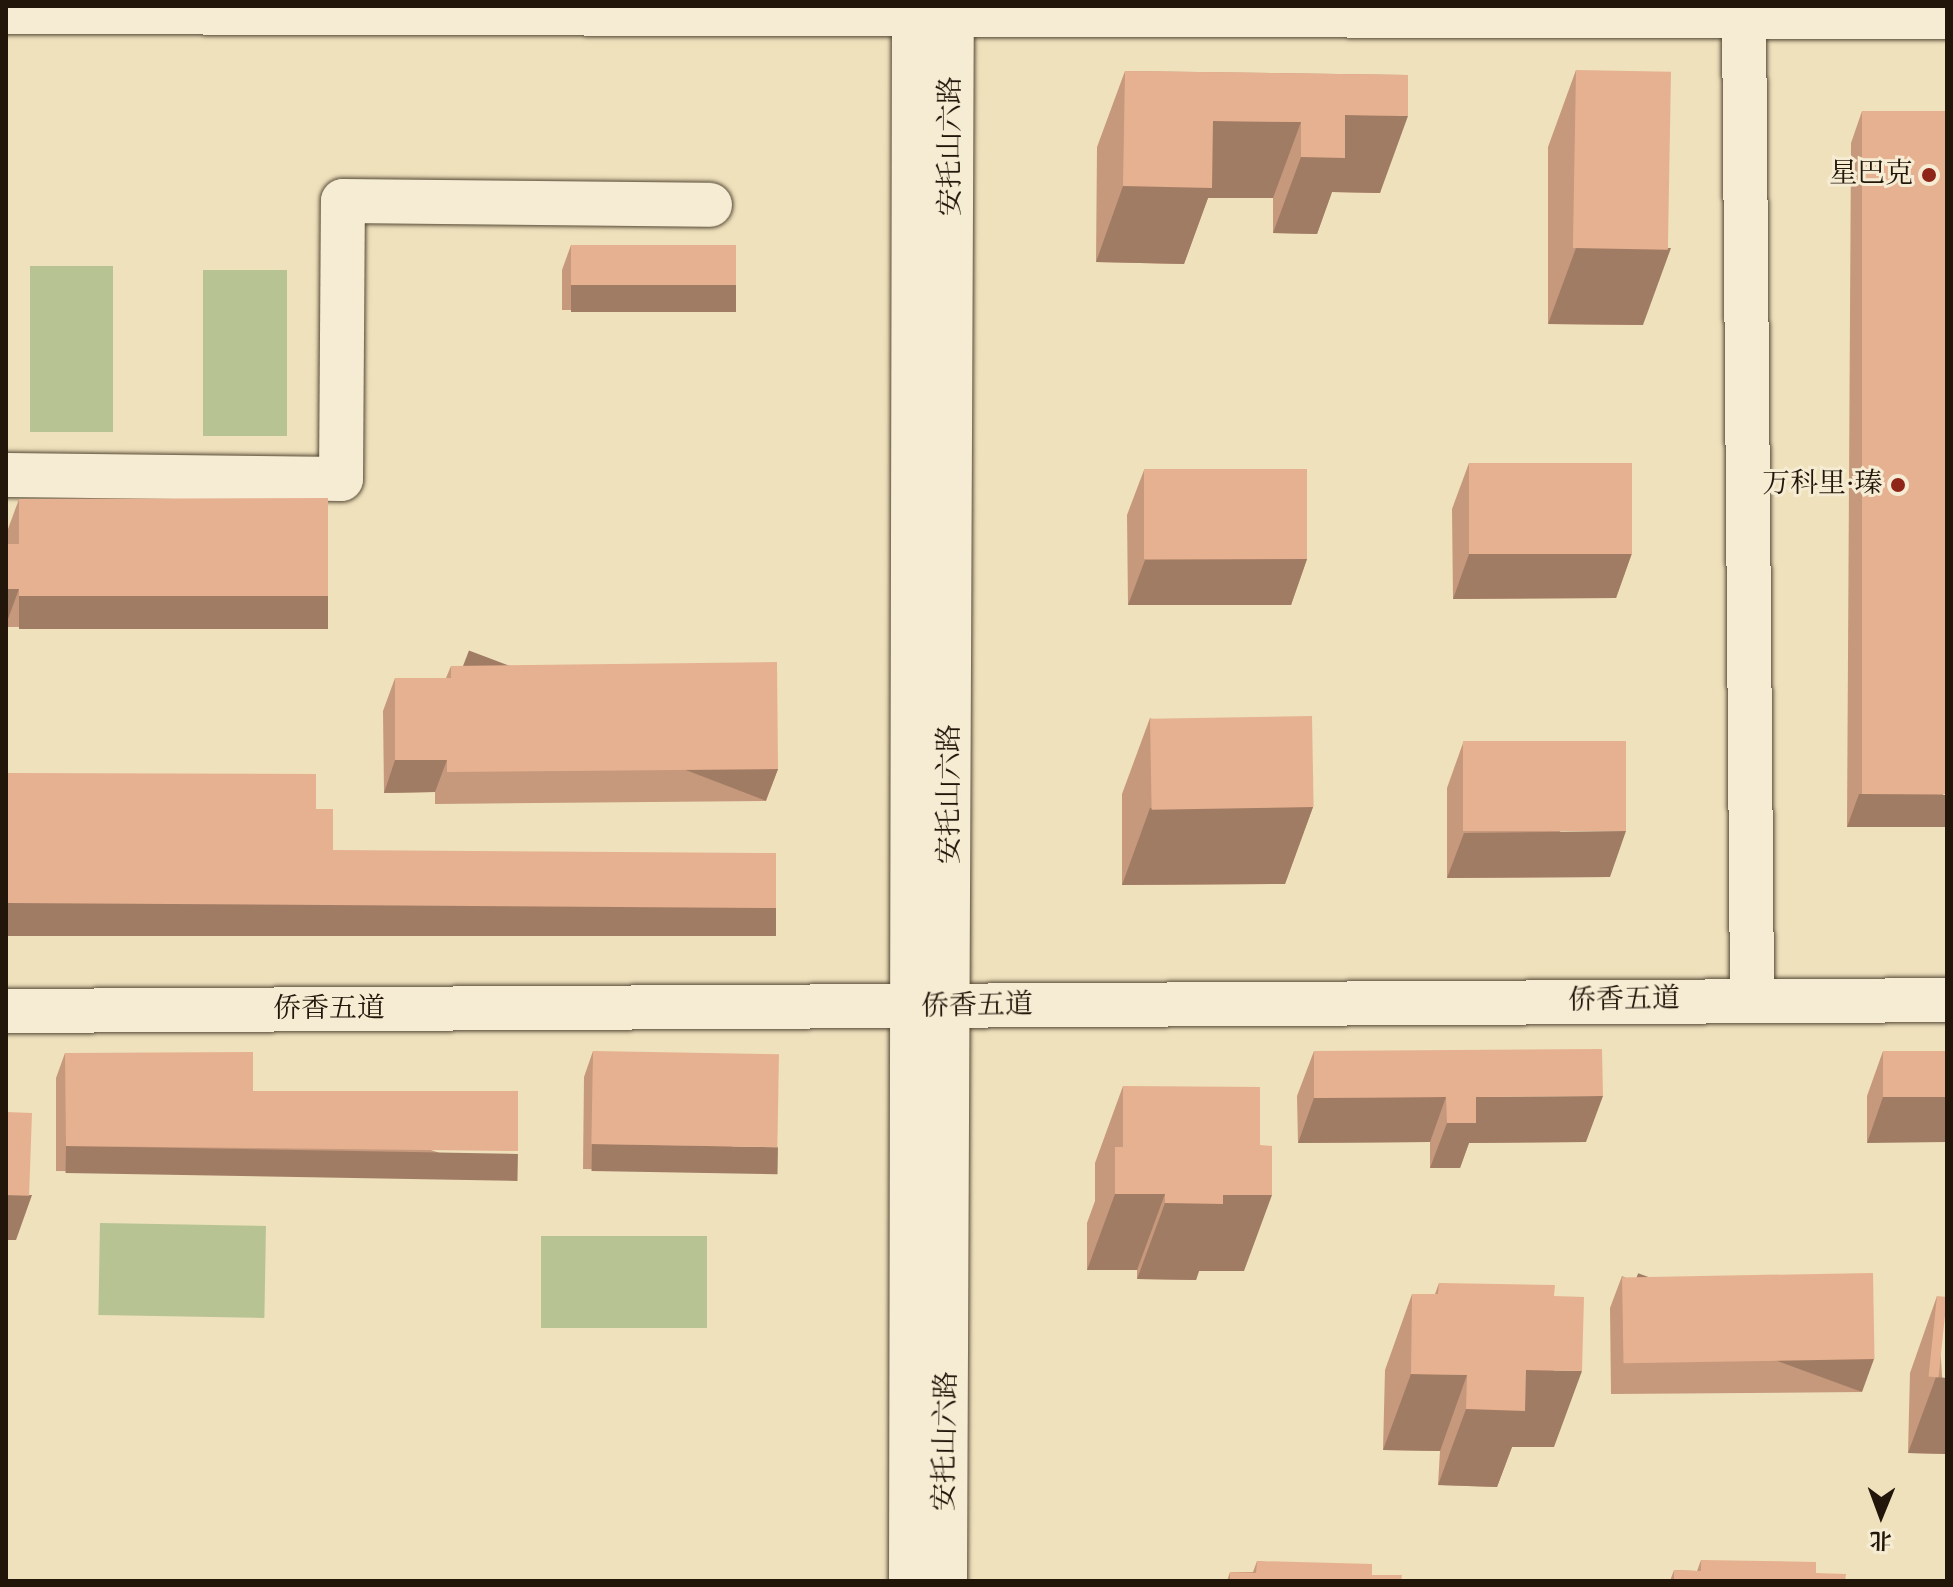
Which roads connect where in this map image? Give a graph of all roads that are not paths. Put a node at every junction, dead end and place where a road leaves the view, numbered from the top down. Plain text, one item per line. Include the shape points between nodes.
1 (933, 11) edge
2 (6, 12) edge
3 (1744, 16) junction
4 (1947, 17) edge
5 (710, 205) dead end
6 (6, 475) edge
7 (1752, 1000) junction
8 (1947, 1000) edge
9 (931, 1008) junction
10 (6, 1011) edge
11 (911, 1581) edge
12 (945, 1581) edge

1 - 2 street
1 - 3 street
1 - 9 street, 安托山六路
3 - 4 street
3 - 7 street
5 - 6 street via 343,201 341,479
7 - 8 street, 侨香五道
7 - 9 street, 侨香五道
9 - 10 street, 侨香五道
9 - 11 street, 安托山六路
9 - 12 street, 安托山六路

